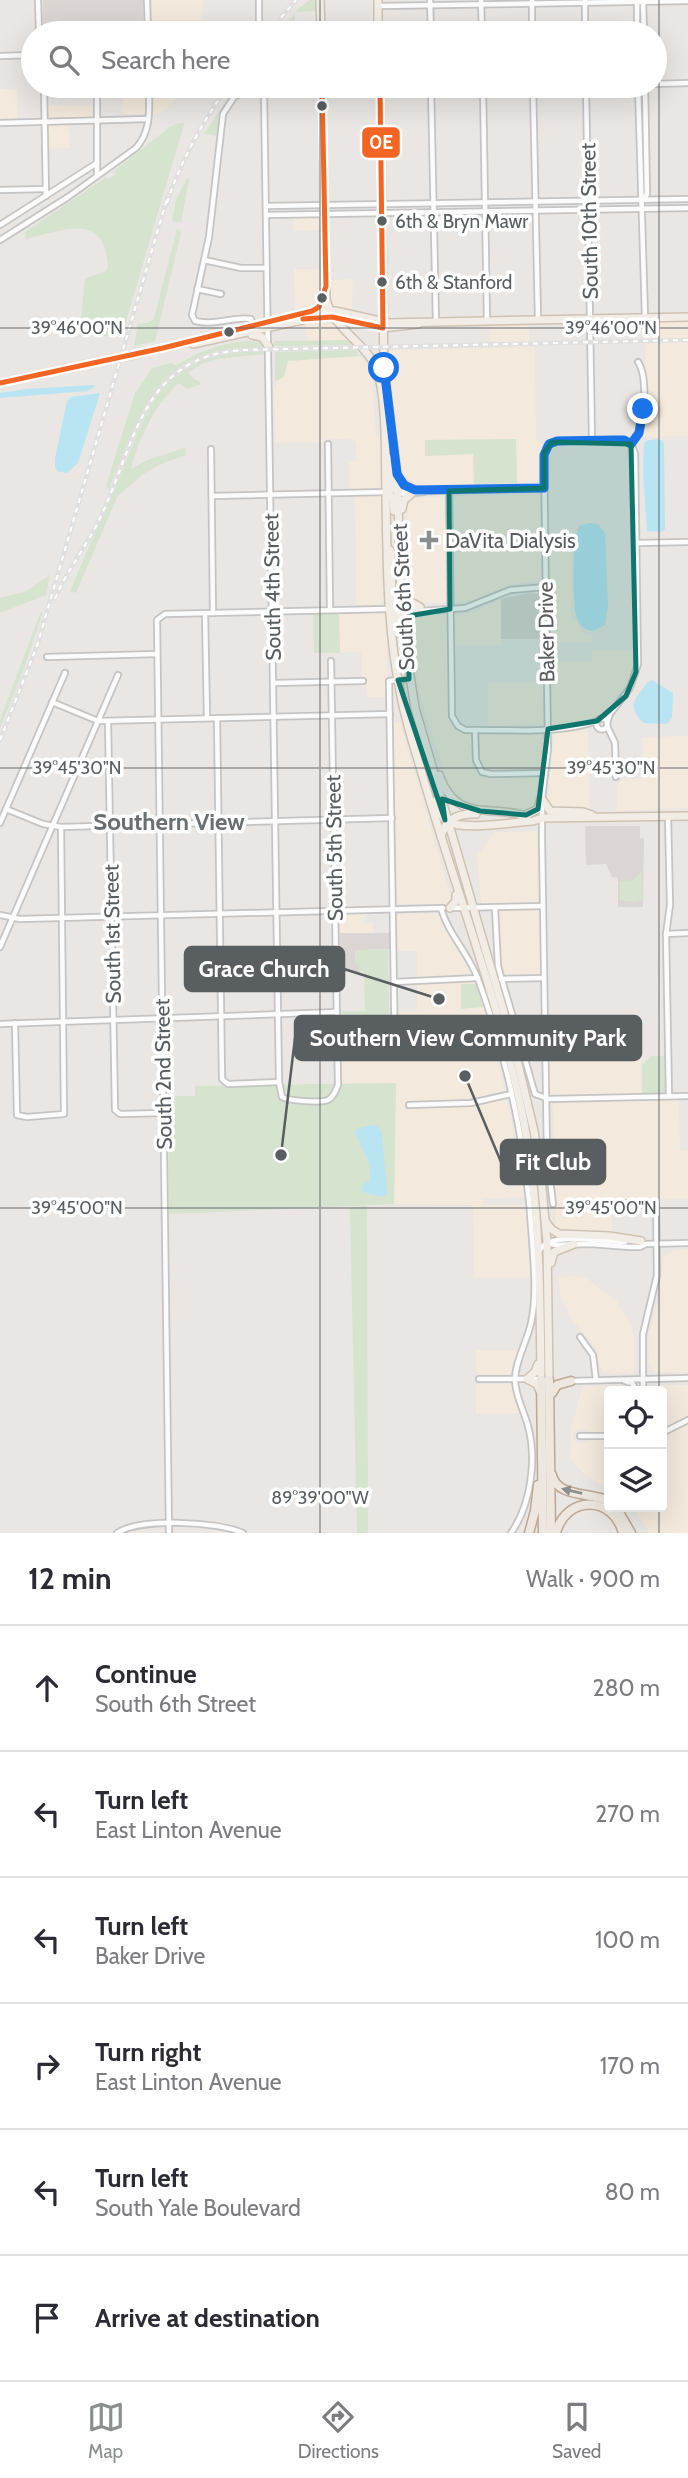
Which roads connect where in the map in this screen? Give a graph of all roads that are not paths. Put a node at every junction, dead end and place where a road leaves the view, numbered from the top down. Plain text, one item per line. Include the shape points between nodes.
1 (38, 0) edge
2 (147, 0) edge
3 (259, 0) edge
4 (320, 0) edge
5 (585, 1) edge
6 (640, 1) edge
7 (688, 1) edge
8 (481, 2) edge
9 (532, 2) edge
10 (378, 3) edge
11 (430, 3) edge
12 (259, 20) dead end
13 (39, 21) edge
14 (148, 21) edge
15 (321, 21) edge
16 (378, 21) edge
17 (431, 21) edge
18 (482, 21) edge
19 (532, 21) edge
20 (585, 21) edge
21 (638, 21) edge
22 (642, 21) edge
23 (21, 55) edge
24 (0, 56) edge
25 (688, 83) edge
26 (667, 84) edge
27 (44, 98) edge
28 (97, 98) edge
29 (149, 98) edge
30 (233, 98) edge
31 (264, 98) edge
32 (322, 98) edge
33 (380, 98) edge
34 (432, 98) edge
35 (483, 98) edge
36 (533, 98) edge
37 (586, 98) edge
38 (638, 98) edge
39 (645, 98) edge
40 (148, 119) junction
41 (97, 120) junction
42 (45, 122) junction
43 (0, 123) edge
44 (97, 163) junction
45 (105, 170) junction
46 (97, 175) junction
47 (46, 189) junction
48 (0, 190) edge
49 (46, 197) junction
50 (688, 199) edge
51 (589, 200) junction
52 (643, 200) junction
53 (536, 201) junction
54 (485, 202) junction
55 (434, 203) junction
56 (382, 204) junction
57 (324, 205) junction
58 (266, 206) junction
59 (688, 208) edge
60 (644, 209) junction
61 (589, 210) junction
62 (485, 211) junction
63 (536, 211) junction
64 (434, 212) junction
65 (382, 213) junction
66 (324, 214) junction
67 (266, 215) junction
68 (0, 225) edge
69 (0, 240) edge
70 (204, 260) junction
71 (267, 268) junction
72 (326, 286) junction
73 (197, 289) junction
74 (220, 294) dead end
75 (312, 311) junction
76 (331, 314) junction
77 (688, 317) edge
78 (645, 318) junction
79 (590, 319) junction
80 (538, 320) junction
81 (487, 321) junction
82 (436, 322) junction
83 (269, 325) junction
84 (383, 325) junction
85 (254, 326) junction
86 (225, 338) junction
87 (269, 347) junction
88 (163, 348) junction
89 (638, 362) dead end
90 (0, 383) edge
91 (592, 440) junction
92 (328, 444) dead end
93 (631, 444) junction
94 (211, 449) dead end
95 (385, 452) junction
96 (397, 474) junction
97 (544, 488) junction
98 (449, 491) junction
99 (387, 492) junction
100 (398, 492) junction
101 (413, 492) junction
102 (329, 493) junction
103 (271, 494) junction
104 (212, 496) junction
105 (386, 533) junction
106 (399, 535) junction
107 (688, 542) edge
108 (636, 543) junction
109 (399, 551) junction
110 (399, 570) junction
111 (546, 587) junction
112 (388, 609) junction
113 (401, 609) junction
114 (420, 609) junction
115 (450, 609) junction
116 (331, 610) junction
117 (272, 612) junction
118 (205, 613) junction
119 (214, 613) junction
120 (405, 652) junction
121 (158, 654) junction
122 (47, 657) dead end
123 (331, 661) dead end
124 (65, 673) dead end
125 (118, 675) dead end
126 (410, 679) junction
127 (398, 680) junction
128 (363, 681) dead end
129 (331, 682) junction
130 (273, 683) junction
131 (402, 701) junction
132 (52, 702) junction
133 (613, 710) junction
134 (390, 714) junction
135 (332, 715) junction
136 (274, 717) junction
137 (207, 718) junction
138 (216, 718) junction
139 (159, 719) junction
140 (598, 720) junction
141 (98, 721) junction
142 (108, 721) junction
143 (607, 724) junction
144 (583, 726) junction
145 (475, 729) junction
146 (548, 729) junction
147 (599, 729) junction
148 (614, 741) junction
149 (426, 747) junction
150 (545, 773) junction
151 (616, 777) dead end
152 (542, 799) junction
153 (6, 809) junction
154 (668, 815) junction
155 (687, 815) edge
156 (524, 816) junction
157 (596, 817) junction
158 (392, 818) junction
159 (542, 818) junction
160 (334, 819) junction
161 (276, 821) junction
162 (218, 822) junction
163 (448, 822) junction
164 (0, 823) edge
165 (160, 824) junction
166 (110, 825) junction
167 (465, 825) junction
168 (52, 827) junction
169 (61, 827) junction
170 (441, 838) junction
171 (447, 857) junction
172 (468, 886) junction
173 (543, 906) junction
174 (441, 908) junction
175 (450, 908) junction
176 (463, 908) junction
177 (473, 908) junction
178 (495, 908) junction
179 (393, 909) junction
180 (335, 911) junction
181 (277, 912) junction
182 (219, 914) junction
183 (0, 915) edge
184 (161, 915) junction
185 (112, 916) junction
186 (63, 918) junction
187 (12, 919) junction
188 (688, 933) edge
189 (666, 934) junction
190 (0, 947) edge
191 (478, 978) junction
192 (544, 978) junction
193 (501, 979) junction
194 (394, 982) junction
195 (337, 1012) junction
196 (279, 1014) junction
197 (221, 1015) junction
198 (163, 1018) junction
199 (113, 1020) junction
200 (64, 1022) junction
201 (15, 1023) junction
202 (0, 1024) edge
203 (494, 1031) junction
204 (394, 1034) junction
205 (395, 1055) dead end
206 (279, 1082) junction
207 (546, 1087) junction
208 (533, 1092) junction
209 (511, 1094) junction
210 (669, 1096) junction
211 (688, 1096) edge
212 (546, 1099) junction
213 (409, 1105) dead end
214 (164, 1113) junction
215 (529, 1147) junction
216 (614, 1203) dead end
217 (553, 1204) dead end
218 (545, 1217) junction
219 (547, 1242) junction
220 (644, 1242) junction
221 (688, 1243) edge
222 (574, 1244) junction
223 (657, 1244) junction
224 (540, 1252) junction
225 (549, 1323) junction
226 (541, 1329) junction
227 (580, 1337) dead end
228 (643, 1378) junction
229 (688, 1378) edge
230 (479, 1379) dead end
231 (515, 1379) junction
232 (527, 1379) junction
233 (545, 1379) junction
234 (620, 1380) junction
235 (571, 1381) junction
236 (596, 1381) junction
237 (635, 1386) edge
238 (641, 1386) edge
239 (541, 1396) junction
240 (688, 1420) edge
241 (547, 1428) junction
242 (667, 1430) edge
243 (580, 1436) dead end
244 (604, 1436) edge
245 (550, 1466) junction
246 (604, 1500) edge
247 (619, 1512) edge
248 (169, 1524) junction
249 (117, 1533) edge
250 (169, 1533) edge
251 (243, 1533) edge
252 (511, 1533) edge
253 (529, 1533) edge
254 (543, 1533) edge
255 (554, 1533) edge
256 (623, 1533) edge
257 (631, 1533) edge

1 - 13 street
2 - 14 street
3 - 12 street
4 - 15 main road
5 - 6 street
5 - 9 street
5 - 20 street
6 - 7 street
6 - 21 street
6 - 22 street
8 - 9 street
8 - 11 street
8 - 18 street
9 - 19 street
10 - 11 street
10 - 16 main road
11 - 17 street
23 - 24 street
25 - 26 street
27 - 42 street
28 - 41 street
29 - 40 street
30 - 70 street via 223,114
31 - 58 street, South 4th Street
32 - 57 main road
33 - 56 main road, South 6th Street
34 - 55 street
35 - 54 street
36 - 53 street
37 - 51 street, South 10th Street
38 - 52 street
39 - 52 street via 647,194
40 - 41 street
40 - 45 street via 139,144
41 - 42 street
41 - 44 street
42 - 43 street
42 - 47 street
44 - 45 street
44 - 46 street
44 - 49 street
45 - 46 street
46 - 69 street
47 - 48 street
47 - 49 street
49 - 68 street
50 - 52 street
51 - 52 street
51 - 53 street
51 - 61 street, South 10th Street
52 - 60 street
53 - 54 street
53 - 63 street
54 - 55 street
54 - 62 street
55 - 56 street
55 - 64 street
56 - 57 street
56 - 65 main road, South 6th Street
57 - 58 street
57 - 66 main road
58 - 67 street, South 4th Street
59 - 60 street
60 - 61 street
60 - 78 street
61 - 63 street
61 - 79 street, South 10th Street
62 - 63 street
62 - 64 street
62 - 81 street
63 - 80 street
64 - 65 street
64 - 82 street
65 - 66 street
65 - 84 main road, South 6th Street
66 - 67 street
66 - 72 main road
67 - 71 street, South 4th Street
70 - 71 street
70 - 73 street
71 - 83 street, South 4th Street
72 - 75 main road via 322,303
72 - 76 main road
73 - 74 street
73 - 85 street via 195,321 218,323 247,317
75 - 76 main road
75 - 83 main road
76 - 83 main road
76 - 84 main road
76 - 95 main road, South 6th Street via 373,361
77 - 78 main road
78 - 79 main road
79 - 80 main road
79 - 91 street, South 10th Street
80 - 81 main road
81 - 82 main road
82 - 84 main road
83 - 85 main road
83 - 86 main road
83 - 87 street, South 4th Street
84 - 96 main road, South 6th Street
85 - 88 main road
86 - 87 main road via 258,335
86 - 88 main road
87 - 103 street, South 4th Street
88 - 90 main road, bridge
89 - 93 street via 643,373 643,405 639,433
91 - 93 street
91 - 97 street, Baker Drive via 557,441 547,446
92 - 102 street
93 - 108 street via 635,453
94 - 104 street
95 - 99 main road, South 6th Street
95 - 100 main road via 391,485
96 - 100 main road, South 6th Street
96 - 101 main road
97 - 98 street
97 - 111 street, Baker Drive
98 - 101 street
98 - 115 street
99 - 100 street
99 - 102 street
99 - 105 main road, South 6th Street
99 - 106 main road via 393,500
100 - 101 street
100 - 106 main road, South 6th Street
101 - 109 main road via 402,503
102 - 103 street
102 - 116 street
103 - 104 street
103 - 117 street, South 4th Street
104 - 119 street
105 - 112 main road, South 6th Street
105 - 113 main road via 393,601
106 - 109 main road, South 6th Street
107 - 108 street
108 - 133 street via 638,664 630,688
109 - 110 main road, South 6th Street
110 - 113 main road, South 6th Street
110 - 114 main road via 407,600
111 - 115 street via 514,589 472,607
111 - 146 street, Baker Drive
112 - 113 street
112 - 116 street
112 - 120 main road via 395,613
112 - 127 main road, South 6th Street
113 - 114 street
113 - 120 main road, South 6th Street
114 - 115 street
114 - 120 main road via 406,620
115 - 145 street via 452,716 460,728
116 - 117 street
117 - 119 street
117 - 130 street, South 4th Street
118 - 119 street
118 - 121 street, South 2nd Street via 160,616
118 - 137 street
120 - 126 main road, South 6th Street
121 - 122 street
121 - 139 street, South 2nd Street
123 - 129 street, South 5th Street
124 - 132 street
125 - 141 street
126 - 127 street, South 6th Street
126 - 149 main road
127 - 131 main road
127 - 134 street, South 6th Street via 389,681
128 - 129 street
129 - 130 street
129 - 135 street, South 5th Street
130 - 136 street, South 4th Street
131 - 163 main road via 438,809
131 - 170 main road
132 - 141 street
132 - 153 street
133 - 140 street
133 - 143 street
134 - 135 street
134 - 158 street, South 6th Street
135 - 136 street
135 - 160 street, South 5th Street
136 - 138 street
136 - 161 street, South 4th Street
137 - 138 street
137 - 139 street
138 - 162 street
139 - 142 street
139 - 165 street, South 2nd Street
140 - 143 street
140 - 144 street
140 - 147 street
141 - 142 street
141 - 168 street
142 - 166 street, South 1st Street
143 - 147 street
143 - 148 street
144 - 146 street
144 - 147 street
145 - 146 street
145 - 150 street via 475,760 482,772
146 - 150 street, Baker Drive
147 - 148 street
148 - 151 street
149 - 156 main road via 445,790 459,804 475,811
149 - 163 main road
150 - 152 street, Baker Drive
152 - 156 main road via 537,810
152 - 157 main road via 550,811
152 - 159 street, Baker Drive
153 - 164 street
153 - 168 street
154 - 155 main road
154 - 157 main road
154 - 189 street via 670,905
156 - 159 main road
156 - 163 main road via 465,814
157 - 159 main road
158 - 160 street
158 - 179 street, South 6th Street
159 - 167 main road
159 - 173 street, Baker Drive
160 - 161 street
160 - 180 street, South 5th Street
161 - 162 street
161 - 181 street, South 4th Street
162 - 165 street
162 - 182 street
163 - 167 main road
163 - 170 main road
163 - 172 main road
165 - 166 street
165 - 184 street, South 2nd Street
166 - 169 street
166 - 185 street, South 1st Street
167 - 172 main road via 456,833
168 - 169 street
168 - 187 street
169 - 186 street
170 - 171 main road
171 - 175 main road via 456,896
171 - 176 main road
172 - 177 main road
173 - 178 street
173 - 192 street, Baker Drive
174 - 175 street
174 - 179 street
174 - 191 street
175 - 176 street
176 - 177 street
176 - 215 main road via 508,1055
177 - 178 street
177 - 218 main road via 524,1086
178 - 193 street
179 - 180 street
179 - 194 street, South 6th Street
180 - 181 street
180 - 195 street, South 5th Street
181 - 182 street
181 - 196 street, South 4th Street
182 - 184 street
182 - 197 street
183 - 187 street
184 - 185 street
184 - 198 street, South 2nd Street
185 - 186 street
185 - 199 street, South 1st Street
186 - 187 street
186 - 200 street
187 - 190 street
188 - 189 street
189 - 210 street
191 - 194 street
191 - 203 street
192 - 193 street
192 - 207 street, Baker Drive
193 - 208 street
194 - 204 street, South 6th Street
195 - 196 street
195 - 206 street, South 5th Street via 337,1087 327,1100 284,1100
196 - 197 street
196 - 206 street, South 4th Street
197 - 198 street
197 - 206 street via 224,1082
198 - 199 street
198 - 214 street, South 2nd Street
199 - 200 street
199 - 214 street, South 1st Street via 114,1106 118,1113
200 - 201 street
200 - 201 street via 64,1114 27,1117 17,1115
201 - 202 street
203 - 204 street
203 - 209 street
204 - 205 street, South 6th Street
207 - 208 street
207 - 212 street, Baker Drive
208 - 212 street
209 - 213 street via 471,1103
209 - 231 street via 528,1187 534,1283 532,1320
210 - 211 street
210 - 212 street
212 - 217 street, Baker Drive
214 - 248 street, South 2nd Street
215 - 219 main road
215 - 224 main road
216 - 223 street via 656,1203
218 - 219 main road
218 - 220 main road via 559,1234
219 - 220 street
219 - 222 street
219 - 224 street
219 - 225 main road
220 - 222 street via 640,1247
220 - 223 street
221 - 223 street
222 - 225 main road via 556,1250 551,1258
223 - 228 street via 656,1286 643,1334
224 - 226 main road
225 - 233 main road
226 - 232 main road via 538,1367
226 - 233 main road
227 - 236 street via 593,1355
228 - 229 street
228 - 234 street
228 - 238 street
230 - 231 street
231 - 232 street
231 - 252 street via 531,1452 527,1497
232 - 233 street
232 - 239 main road via 537,1384
233 - 235 street
233 - 239 highway
233 - 241 highway
234 - 236 street
234 - 237 street
235 - 236 street
235 - 241 highway via 554,1387
239 - 241 highway
240 - 242 street
241 - 245 highway
241 - 253 highway
241 - 254 highway
243 - 244 street
246 -> 245 highway via 558,1487
245 - 255 highway
247 - 257 highway
248 - 249 street via 135,1525
248 - 250 street, South 2nd Street
248 - 251 street via 220,1525
255 - 256 highway via 569,1511 588,1504 614,1514

